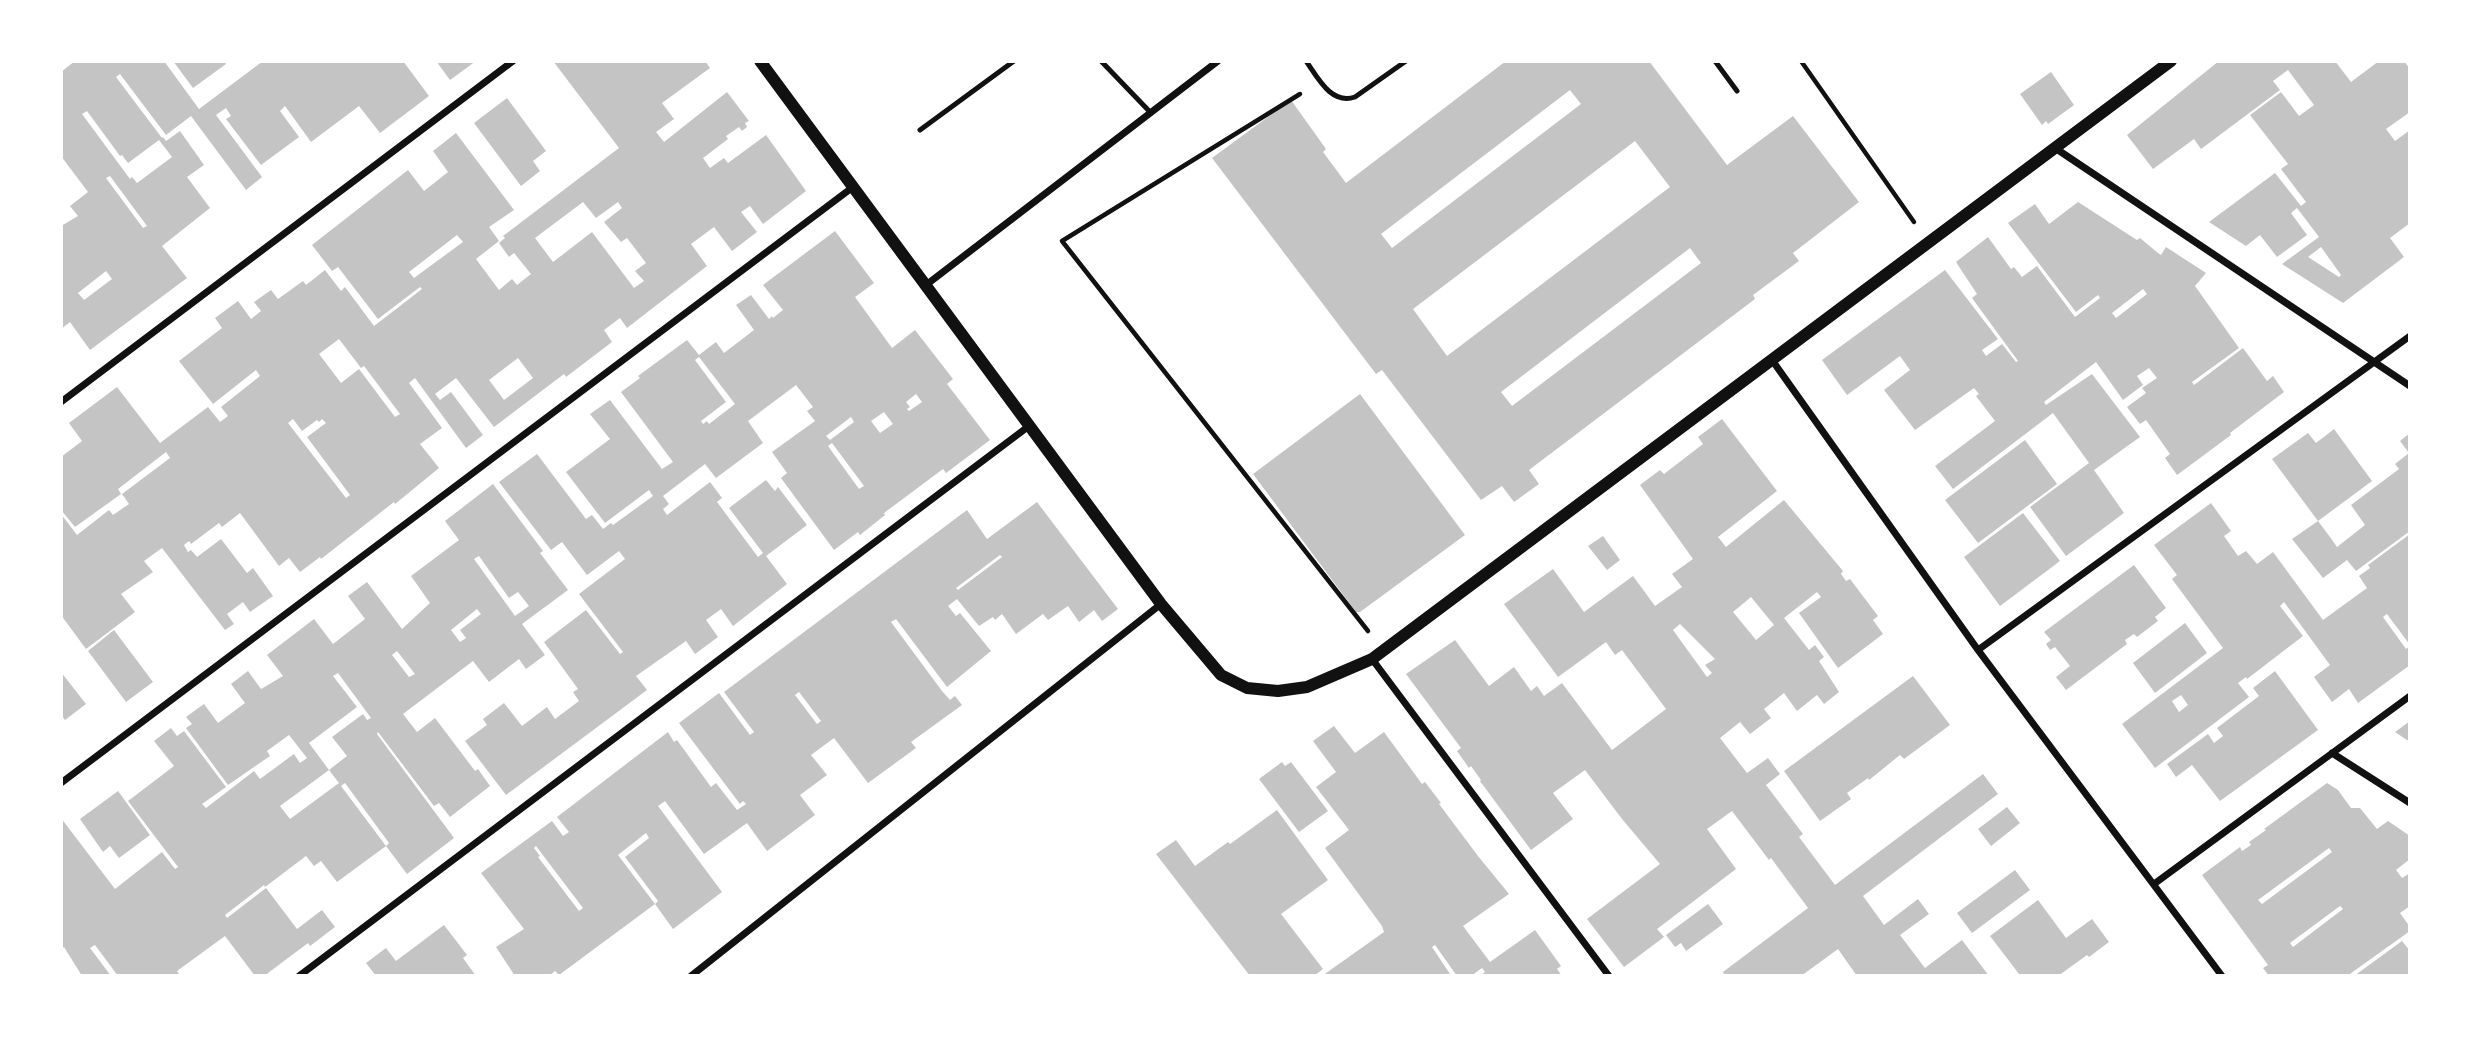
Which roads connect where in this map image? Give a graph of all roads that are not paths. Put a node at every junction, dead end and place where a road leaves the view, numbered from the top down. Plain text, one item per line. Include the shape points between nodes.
1 (513, 61) edge
2 (760, 61) edge
3 (1014, 61) edge
4 (1101, 61) edge
5 (1218, 61) edge
6 (1306, 61) edge
7 (1406, 61) edge
8 (1715, 61) edge
9 (2171, 61) edge
10 (1737, 91) dead end
11 (1151, 113) junction
12 (920, 130) dead end
13 (2055, 148) junction
14 (853, 187) junction
15 (926, 285) junction
16 (2410, 336) edge
17 (1772, 360) junction
18 (2375, 362) junction
19 (2410, 386) edge
20 (61, 402) edge
21 (1029, 426) junction
22 (1161, 604) junction
23 (1978, 650) junction
24 (1372, 659) junction
25 (2410, 696) edge
26 (2332, 753) junction
27 (61, 783) edge
28 (2410, 803) edge
29 (2154, 884) junction
30 (299, 976) edge
31 (691, 976) edge
32 (1609, 976) edge
33 (2222, 976) edge

1 - 20 street
2 - 14 street
3 - 12 lane
4 - 11 lane
5 - 11 street
6 - 7 lane via 1329,92 1347,100
8 - 10 lane
9 - 13 street
11 - 15 street
13 - 17 street
13 - 18 street
14 - 15 street
14 - 27 street
15 - 21 street
16 - 18 street
17 - 23 street
17 - 24 street
18 - 19 street
18 - 23 street
21 - 22 street
21 - 30 street
22 - 24 street via 1221,675 1247,688 1279,691 1307,687
22 - 31 street
23 - 29 street
24 - 32 street
25 - 26 street
26 - 28 street
26 - 29 street
29 - 33 street

